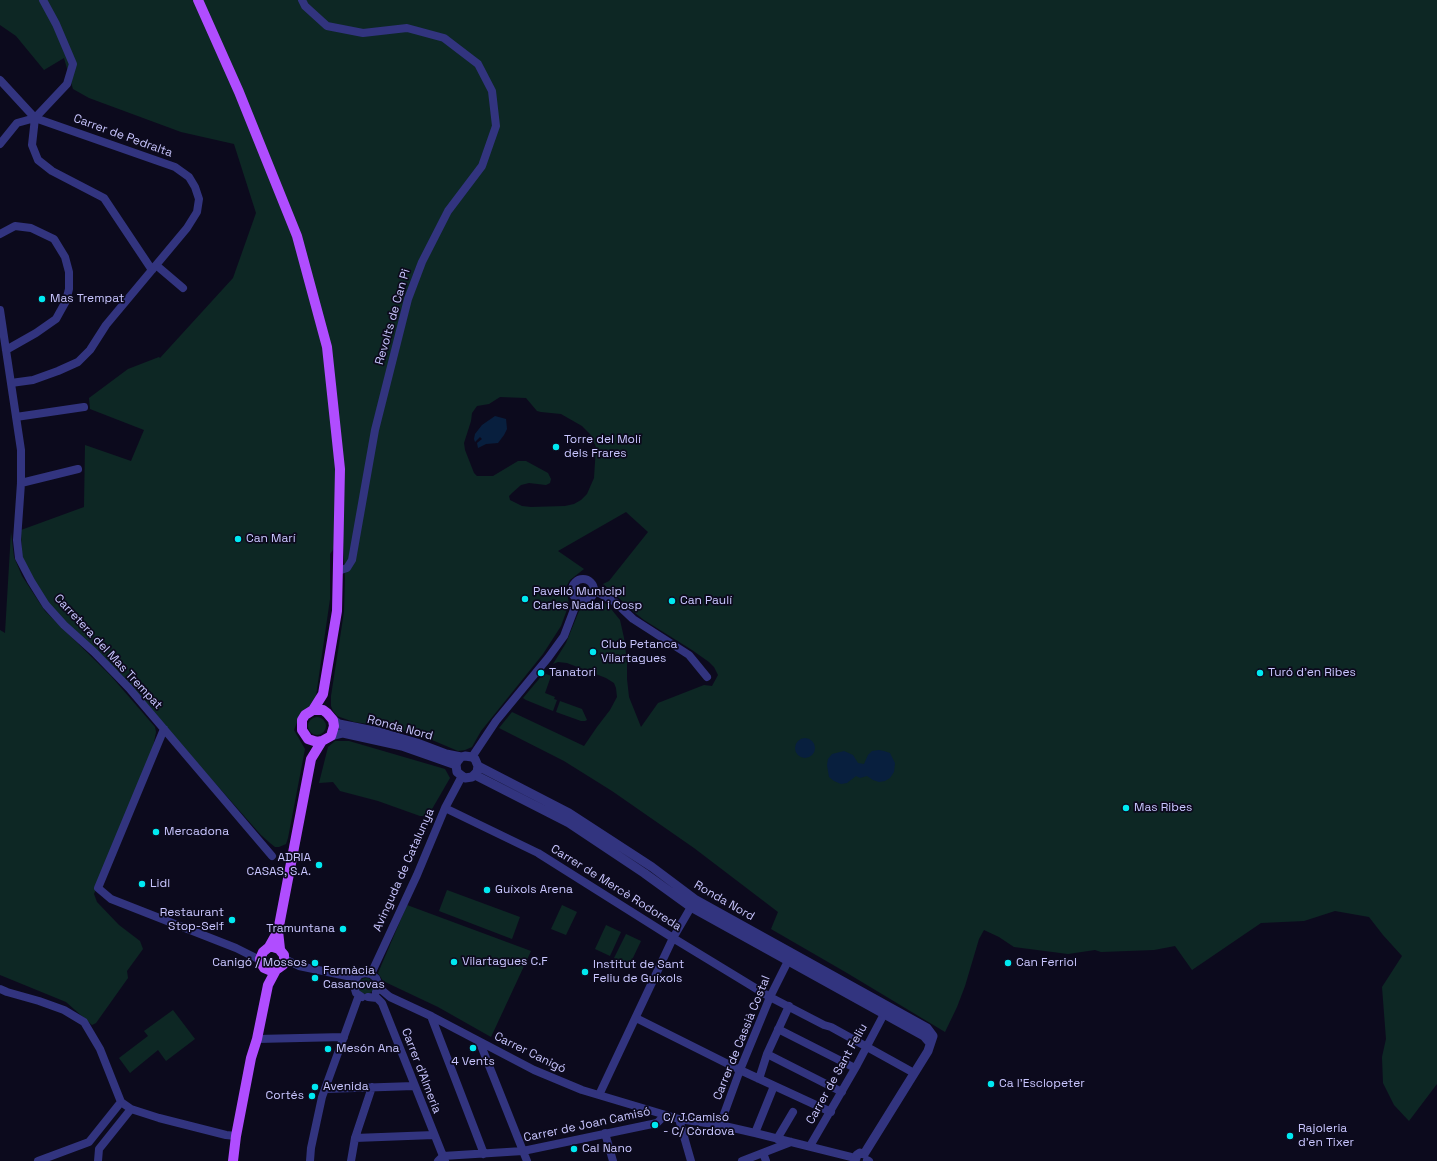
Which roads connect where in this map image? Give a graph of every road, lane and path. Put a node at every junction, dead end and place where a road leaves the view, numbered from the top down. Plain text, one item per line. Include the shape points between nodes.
1 (43, 0) edge
2 (198, 0) edge
3 (302, 0) edge
4 (0, 80) edge
5 (35, 118) junction
6 (0, 144) edge
7 (0, 234) edge
8 (154, 267) junction
9 (183, 288) dead end
10 (0, 310) edge
11 (6, 350) junction
12 (10, 383) junction
13 (84, 407) dead end
14 (16, 417) junction
15 (78, 469) dead end
16 (21, 484) junction
17 (338, 571) junction
18 (594, 590) junction
19 (578, 599) junction
20 (707, 677) dead end
21 (323, 694) junction
22 (313, 710) junction
23 (330, 717) junction
24 (164, 729) junction
25 (326, 738) junction
26 (308, 739) junction
27 (461, 757) junction
28 (472, 757) junction
29 (311, 759) junction
30 (456, 765) junction
31 (476, 770) junction
32 (462, 776) junction
33 (445, 808) junction
34 (272, 856) dead end
35 (690, 907) junction
36 (673, 938) junction
37 (273, 959) junction
38 (788, 961) junction
39 (371, 974) junction
40 (359, 975) junction
41 (347, 976) junction
42 (354, 982) junction
43 (378, 987) junction
44 (0, 989) edge
45 (359, 995) junction
46 (371, 996) junction
47 (390, 997) junction
48 (770, 997) junction
49 (789, 1006) junction
50 (884, 1014) junction
51 (431, 1016) junction
52 (636, 1018) junction
53 (778, 1029) junction
54 (344, 1037) junction
55 (258, 1039) junction
56 (931, 1040) junction
57 (480, 1042) junction
58 (867, 1046) junction
59 (767, 1054) junction
60 (855, 1068) junction
61 (740, 1070) junction
62 (914, 1073) junction
63 (759, 1079) junction
64 (414, 1086) junction
65 (774, 1086) junction
66 (372, 1087) junction
67 (325, 1089) junction
68 (842, 1092) junction
69 (600, 1095) junction
70 (121, 1102) junction
71 (131, 1109) junction
72 (793, 1112) dead end
73 (831, 1112) junction
74 (665, 1115) junction
75 (679, 1119) junction
76 (720, 1125) junction
77 (755, 1133) junction
78 (605, 1134) junction
79 (434, 1135) junction
80 (236, 1136) junction
81 (355, 1138) junction
82 (777, 1139) junction
83 (89, 1142) junction
84 (792, 1142) junction
85 (810, 1146) junction
86 (99, 1149) junction
87 (523, 1151) junction
88 (484, 1154) junction
89 (764, 1157) edge
90 (442, 1159) edge
91 (863, 1159) edge
92 (38, 1161) edge
93 (98, 1161) edge
94 (234, 1161) edge
95 (238, 1161) edge
96 (310, 1161) edge
97 (351, 1161) edge
98 (527, 1161) edge
99 (613, 1161) edge
100 (691, 1161) edge
101 (742, 1161) edge

1 - 5 street via 73,64 67,84
2 - 17 main road via 239,92 297,236 327,347 340,469
3 - 17 street, Revolts de Can Pi via 327,26 363,33 407,28 444,38 478,64 492,91 496,126 482,166 448,211 422,262 408,299 375,430 352,560 347,568
4 - 5 street, Carrer de Pedralta
5 - 6 street via 18,123
5 - 8 street via 32,145 38,160 52,171 104,198
5 - 8 street, Carrer de Pedralta via 175,167 189,177 200,199 197,212
7 - 11 street via 15,226 31,228 54,239 65,257 69,289 66,301 56,319
8 - 9 street
8 - 12 street, Carrer de Pedralta via 78,362 33,380
10 - 11 street, Carretera del Mas Trempat
11 - 12 street, Carretera del Mas Trempat
12 - 14 street, Carretera del Mas Trempat
13 - 14 street
14 - 16 street, Carretera del Mas Trempat via 21,450
15 - 16 street
16 - 24 street, Carretera del Mas Trempat via 17,540 19,558 31,581 46,605 129,688
17 - 21 main road via 337,611
18 - 19 street via 590,598
18 - 19 street via 590,581 579,580 572,589
18 - 20 street via 689,655
19 - 28 street via 564,636 496,721
21 - 22 main road
21 - 23 main road
22 - 23 main road via 318,709
22 - 26 main road via 302,720 302,730
23 - 25 main road via 333,731
23 - 27 street, Ronda Nord via 338,724 379,732
24 - 34 street, Carretera del Mas Trempat
24 - 37 street via 98,888 110,899 236,948
25 - 26 main road via 317,742
25 - 29 main road
25 - 30 street, Ronda Nord via 343,732 402,746
26 - 29 main road
27 - 28 street, Ronda Nord
27 - 30 street
28 - 31 street, Ronda Nord via 475,759
29 - 37 main road
30 - 32 street via 457,772
31 - 32 street via 468,778
31 - 35 street, Ronda Nord via 569,823
31 - 56 street, Ronda Nord via 569,813 652,867 696,900 927,1028
32 - 33 street, Avinguda de Catalunya
33 - 36 street, Carrer de Mercè Rodoreda via 538,853
33 - 39 street, Avinguda de Catalunya
35 - 36 street
35 - 38 street, Ronda Nord
36 - 48 street, Carrer de Mercè Rodoreda
36 - 52 street
37 - 41 street via 291,967 299,966
37 - 55 main road
38 - 48 street, Carrer de Cassià Costal
38 - 50 street, Ronda Nord
39 - 40 street
39 - 43 street, Carrer Canigó via 376,978
40 - 41 street
40 - 42 street
41 - 42 street
42 - 45 street via 354,989
43 - 46 street
43 - 47 street, Carrer Canigó
44 - 70 street via 64,1010 84,1022 100,1049
45 - 46 street, Carrer Canigó
45 - 54 street
46 - 47 street, Carrer Canigó
46 - 64 street, Carrer d'Almeria via 382,1003
47 - 51 street, Carrer Canigó
48 - 49 street, Carrer de Mercè Rodoreda
48 - 61 street, Carrer de Cassià Costal
49 - 53 street
49 - 58 street, Carrer de Mercè Rodoreda
50 - 56 street, Ronda Nord
50 - 58 street, Carrer de Sant Feliu
51 - 57 street, Carrer Canigó
51 - 88 street
52 - 61 street
52 - 69 street
53 - 59 street
53 - 60 street
54 - 55 street
54 - 67 street
55 - 80 main road via 251,1058
55 - 95 main road
56 - 62 street via 928,1051
57 - 69 street, Carrer Canigó via 534,1070
57 - 87 street
58 - 60 street, Carrer de Sant Feliu
58 - 62 street, Carrer de Mercè Rodoreda
59 - 63 street
59 - 68 street
60 - 68 street, Carrer de Sant Feliu
61 - 63 street
61 - 76 street, Carrer de Cassià Costal
62 - 91 street
63 - 65 street
64 - 66 street
64 - 79 street, Carrer d'Almeria
65 - 73 street
65 - 77 street
66 - 67 street
66 - 81 street
67 - 96 street
68 - 73 street, Carrer de Sant Feliu
69 - 74 street, Carrer Canigó
70 - 71 street
70 - 83 street
71 - 80 street
71 - 86 street
72 - 82 street
73 - 85 street, Carrer de Sant Feliu
74 - 75 street, Carrer de Joan Camisó
74 - 78 street, Carrer de Joan Camisó via 657,1123
75 - 76 street, Carrer de Joan Camisó
75 - 100 street
76 - 77 street, Carrer de Joan Camisó
77 - 82 street, Carrer de Joan Camisó
78 - 87 street, Carrer de Joan Camisó
78 - 99 street
79 - 81 street
79 - 90 street, Carrer d'Almeria
80 - 94 main road
81 - 97 street
82 - 84 street, Carrer de Joan Camisó
83 - 86 street
83 - 92 street
84 - 85 street, Carrer de Joan Camisó
84 - 89 street
85 - 91 street, Carrer de Joan Camisó
86 - 93 street
87 - 88 street, Carrer de Joan Camisó
87 - 98 street
88 - 90 street, Carrer de Joan Camisó
89 - 101 street

